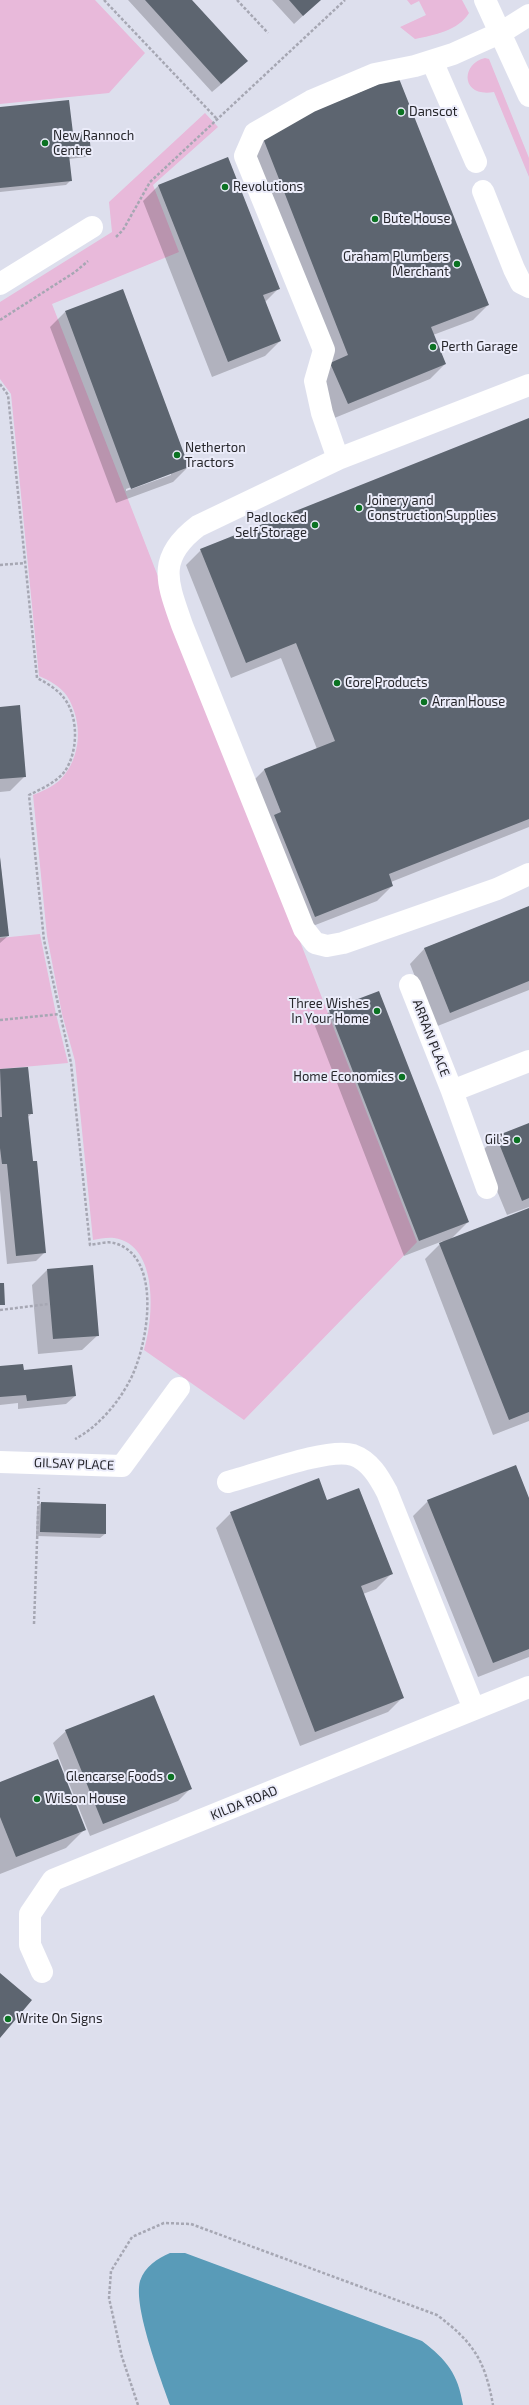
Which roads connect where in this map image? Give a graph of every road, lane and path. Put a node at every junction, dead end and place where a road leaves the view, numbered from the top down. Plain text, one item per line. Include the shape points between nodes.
1 (104, 0) edge
2 (237, 0) edge
3 (345, 0) edge
4 (485, 0) edge
5 (529, 15) edge
6 (502, 32) junction
7 (268, 33) dead end
8 (432, 60) junction
9 (529, 96) edge
10 (217, 119) junction
11 (476, 162) dead end
12 (483, 191) dead end
13 (92, 227) dead end
14 (111, 240) dead end
15 (93, 256) dead end
16 (0, 284) edge
17 (529, 287) edge
18 (0, 320) edge
19 (0, 384) edge
20 (529, 385) edge
21 (338, 460) junction
22 (25, 563) junction
23 (0, 566) edge
24 (529, 874) edge
25 (410, 985) dead end
26 (59, 1014) junction
27 (0, 1020) edge
28 (529, 1061) edge
29 (452, 1091) junction
30 (487, 1188) dead end
31 (48, 1304) dead end
32 (0, 1310) edge
33 (179, 1388) dead end
34 (76, 1439) dead end
35 (0, 1462) edge
36 (228, 1482) dead end
37 (39, 1487) dead end
38 (34, 1624) dead end
39 (529, 1687) edge
40 (474, 1709) junction
41 (42, 1972) dead end
42 (138, 2405) edge
43 (493, 2405) edge

1 - 10 path
2 - 7 path
3 - 10 path
4 - 6 street
5 - 6 street
6 - 8 street via 453,54
6 - 9 street
8 - 11 street
8 - 21 street via 375,74 312,102 255,133 245,156 324,350 314,381
10 - 14 path via 150,182 123,230
12 - 17 street via 514,269 521,283
13 - 16 street
15 - 18 path via 75,272
19 - 22 path via 8,395
20 - 21 street
21 - 24 street via 198,526 182,538 168,565 171,591 182,625 304,929 315,943 327,946 343,943 498,889
22 - 23 path
22 - 26 path via 37,678 65,699 74,729 75,744 64,771 48,785 30,795 44,940
25 - 29 street, ARRAN PLACE
26 - 27 path
26 - 34 path via 71,1062 90,1245 113,1242 135,1254 142,1266 147,1301 146,1329 141,1356 129,1382 104,1417
28 - 29 street, ARRAN PLACE
29 - 30 street, ARRAN PLACE
31 - 32 path
33 - 35 street, GILSAY PLACE via 122,1466
36 - 40 street via 338,1453 352,1455 369,1465 387,1492
37 - 38 path
39 - 40 street, KILDA ROAD
40 - 41 street, KILDA ROAD via 53,1880 30,1914 30,1945
42 - 43 path via 122,2357 109,2298 112,2271 132,2237 164,2223 191,2224 437,2315 461,2333 478,2354 489,2380

